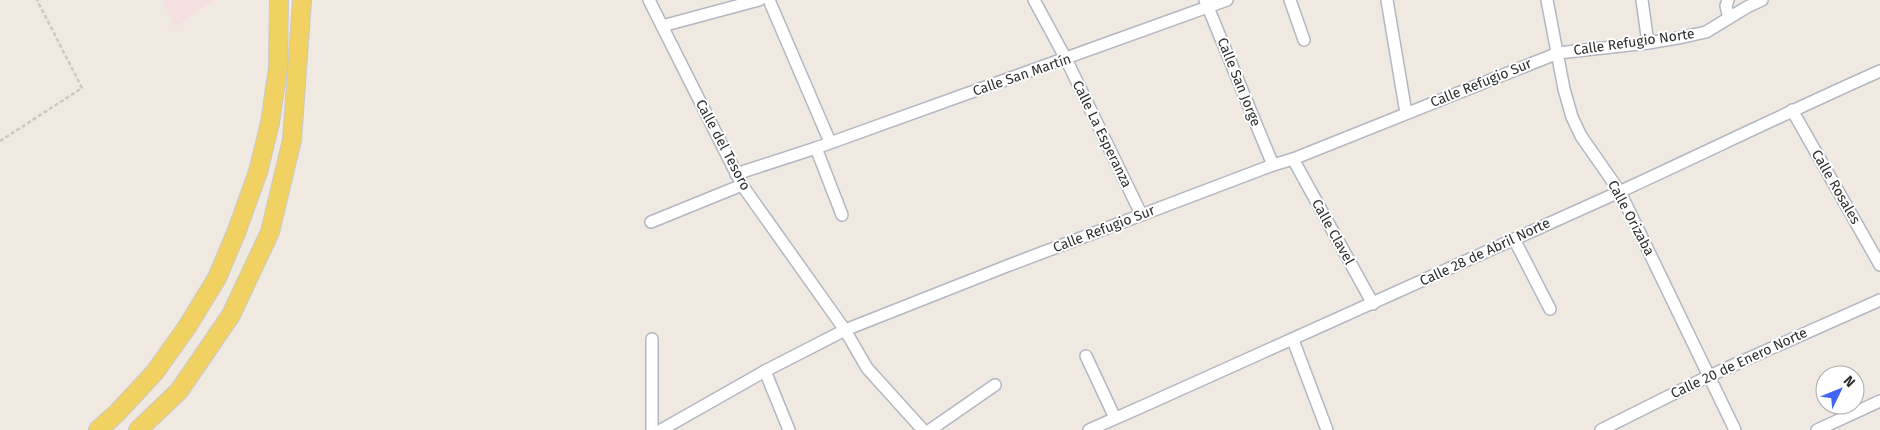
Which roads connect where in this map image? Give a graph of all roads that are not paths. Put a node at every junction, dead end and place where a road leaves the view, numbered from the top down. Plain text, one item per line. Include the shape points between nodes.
1 (279, 0) edge
2 (302, 0) edge
3 (649, 0) edge
4 (759, 0) edge
5 (769, 0) edge
6 (1034, 0) edge
7 (1228, 0) edge
8 (1290, 0) edge
9 (1387, 0) edge
10 (1547, 0) edge
11 (1642, 0) edge
12 (1728, 0) edge
13 (1762, 0) edge
14 (1206, 4) edge
15 (1729, 18) junction
16 (662, 26) junction
17 (1304, 40) dead end
18 (1648, 43) junction
19 (1558, 53) junction
20 (1066, 59) junction
21 (1880, 71) edge
22 (1792, 110) junction
23 (1406, 113) junction
24 (830, 142) junction
25 (816, 148) junction
26 (1294, 159) junction
27 (1273, 164) junction
28 (736, 174) junction
29 (742, 185) junction
30 (1620, 192) junction
31 (1142, 214) junction
32 (842, 215) dead end
33 (651, 222) dead end
34 (1514, 239) junction
35 (1880, 265) edge
36 (1880, 300) edge
37 (1373, 304) junction
38 (1550, 308) dead end
39 (845, 330) junction
40 (652, 339) dead end
41 (1292, 340) junction
42 (1086, 356) dead end
43 (765, 371) junction
44 (1709, 376) junction
45 (995, 385) dead end
46 (1880, 401) edge
47 (1115, 418) junction
48 (1839, 425) edge
49 (98, 430) edge
50 (138, 430) edge
51 (652, 430) edge
52 (661, 430) edge
53 (788, 430) edge
54 (924, 430) edge
55 (930, 430) edge
56 (1089, 430) edge
57 (1327, 430) edge
58 (1601, 430) edge
59 (1735, 430) edge
60 (1816, 430) edge

1 - 49 main road via 278,68 270,123 258,172 217,278 155,372
2 - 50 main road via 292,140 270,232 231,315 179,391
3 - 16 street, Calle del Tesoro
4 - 16 street
5 - 24 street
6 - 20 street, Calle La Esperanza
7 - 14 street, Calle San Martín
8 - 17 street
9 - 23 street
10 - 19 street, Calle Orizaba
11 - 18 street
12 - 15 street
13 - 15 street, Calle Refugio Norte
14 - 20 street, Calle San Martín
14 - 27 street, Calle San Jorge
15 - 18 street, Calle Refugio Norte via 1706,32
16 - 28 street, Calle del Tesoro
18 - 19 street, Calle Refugio Norte
19 - 23 street, Calle Refugio Sur
19 - 30 street, Calle Orizaba via 1572,117 1581,136
20 - 24 street, Calle San Martín
20 - 31 street, Calle La Esperanza
21 - 22 street, Calle 28 de Abril Norte
22 - 30 street, Calle 28 de Abril Norte
22 - 35 street, Calle Rosales
23 - 26 street, Calle Refugio Sur
24 - 25 street, Calle San Martín
25 - 28 street, Calle San Martín
25 - 32 street
26 - 27 street, Calle Refugio Sur
26 - 37 street, Calle Clavel
27 - 31 street, Calle Refugio Sur
28 - 29 street, Calle del Tesoro
29 - 33 street
29 - 39 street, Calle del Tesoro
30 - 34 street, Calle 28 de Abril Norte
30 - 44 street, Calle Orizaba
31 - 39 street, Calle Refugio Sur
34 - 37 street, Calle 28 de Abril Norte
34 - 38 street
36 - 44 street, Calle 20 de Enero Norte
37 - 41 street, Calle 28 de Abril Norte
39 - 43 street, Calle Refugio Sur
39 - 54 street, Calle del Tesoro via 867,368
40 - 51 street
41 - 47 street, Calle 28 de Abril Norte
41 - 57 street
42 - 47 street
43 - 52 street, Calle Refugio Sur
43 - 53 street
44 - 58 street, Calle 20 de Enero Norte
44 - 59 street, Calle Orizaba
45 - 55 street
46 - 48 street
47 - 56 street, Calle 28 de Abril Norte
48 - 60 street

